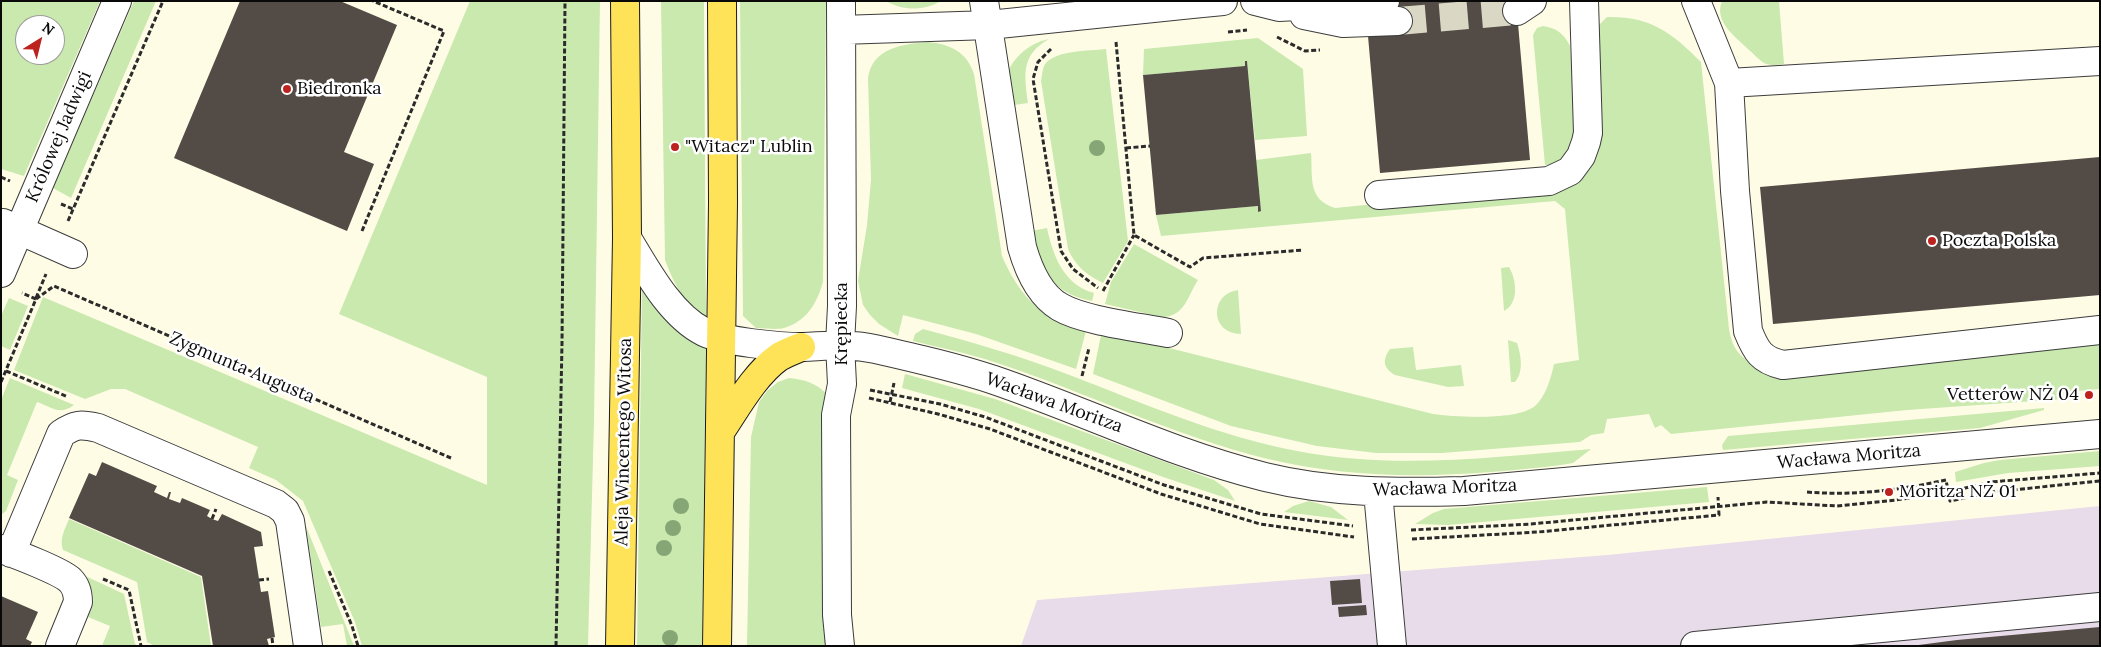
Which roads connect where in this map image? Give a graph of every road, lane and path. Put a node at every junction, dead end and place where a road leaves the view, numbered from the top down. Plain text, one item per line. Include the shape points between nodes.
1 (117, 1) edge
2 (163, 1) edge
3 (374, 1) edge
4 (565, 1) edge
5 (625, 1) edge
6 (722, 1) edge
7 (841, 1) edge
8 (1223, 1) edge
9 (1584, 1) edge
10 (1696, 1) edge
11 (1192, 3) edge
12 (1267, 4) edge
13 (1391, 11) tunnel mouth
14 (986, 13) edge
15 (841, 30) junction
16 (1249, 30) dead end
17 (1221, 32) dead end
18 (1273, 35) dead end
19 (1107, 40) dead end
20 (1056, 47) dead end
21 (1323, 50) dead end
22 (2100, 61) edge
23 (1729, 83) junction
24 (1150, 146) dead end
25 (1126, 148) junction
26 (1379, 195) dead end
27 (66, 226) dead end
28 (10, 227) edge
29 (362, 231) dead end
30 (627, 238) junction
31 (1303, 250) dead end
32 (73, 254) dead end
33 (46, 273) dead end
34 (10, 282) edge
35 (1103, 291) dead end
36 (36, 298) junction
37 (2100, 330) edge
38 (1168, 333) dead end
39 (722, 339) junction
40 (840, 344) junction
41 (801, 347) junction
42 (6, 371) junction
43 (896, 375) dead end
44 (27, 380) dead end
45 (1, 382) edge
46 (841, 392) junction
47 (890, 402) junction
48 (720, 432) junction
49 (2100, 434) edge
50 (451, 458) dead end
51 (2100, 481) edge
52 (1802, 491) dead end
53 (1378, 492) junction
54 (1718, 493) dead end
55 (1383, 541) junction
56 (6, 551) edge
57 (102, 579) dead end
58 (2100, 607) edge
59 (272, 638) dead end
60 (60, 646) edge
61 (141, 646) edge
62 (273, 646) edge
63 (308, 646) edge
64 (556, 646) edge
65 (620, 646) edge
66 (717, 646) edge
67 (840, 646) edge
68 (1392, 646) edge
69 (1695, 646) edge

1 - 28 street, Królowej Jadwigi
2 - 27 path
3 - 29 path via 444,31
4 - 64 path
5 - 30 main road, Aleja Wincentego Witosa
6 - 39 main road
7 - 15 street, Krępiecka
8 - 11 street
9 - 26 street via 1588,133 1581,156 1570,170 1549,181
10 - 23 street
11 - 14 street
12 - 13 street
14 - 15 street
14 - 38 street via 1022,247 1039,287 1059,307 1076,314
15 - 40 street, Krępiecka
16 - 17 path
18 - 21 path via 1305,51
19 - 25 path via 1116,40
20 - 35 path via 1038,62 1033,79 1061,252 1073,269
22 - 23 street
23 - 37 street via 1734,182 1748,331 1755,349 1769,362 1783,365
24 - 25 path
25 - 31 path via 1134,235 1190,267 1203,258
28 - 32 street
28 - 34 street, Królowej Jadwigi
30 - 39 street via 654,282 686,319 702,331
30 - 65 main road, Aleja Wincentego Witosa
33 - 36 path
34 - 36 path
36 - 42 path
36 - 50 path, Zygmunta Augusta via 54,286
39 - 41 street, Wacława Moritza
39 - 48 main road
40 - 41 street, Wacława Moritza
40 - 46 street, Krępiecka
40 - 53 street, Wacława Moritza via 875,348 993,380 1199,457 1265,477
41 - 48 main road via 780,357 768,368
42 - 44 path
42 - 45 path
43 - 47 path
46 - 47 path
46 - 67 street, Krępiecka via 836,415
47 - 55 path via 990,429 1162,494 1260,524
48 - 66 main road
49 - 53 street, Wacława Moritza via 1496,488
51 - 52 path via 1992,492 1950,501 1946,480 1921,486 1837,494
53 - 55 street
54 - 55 path via 1719,515 1538,532
55 - 68 street
56 - 60 street via 64,576 75,587 78,602
56 - 63 street via 61,434 72,426 98,428 276,504 285,511 290,521
57 - 61 path via 129,590
58 - 69 street
59 - 62 path

